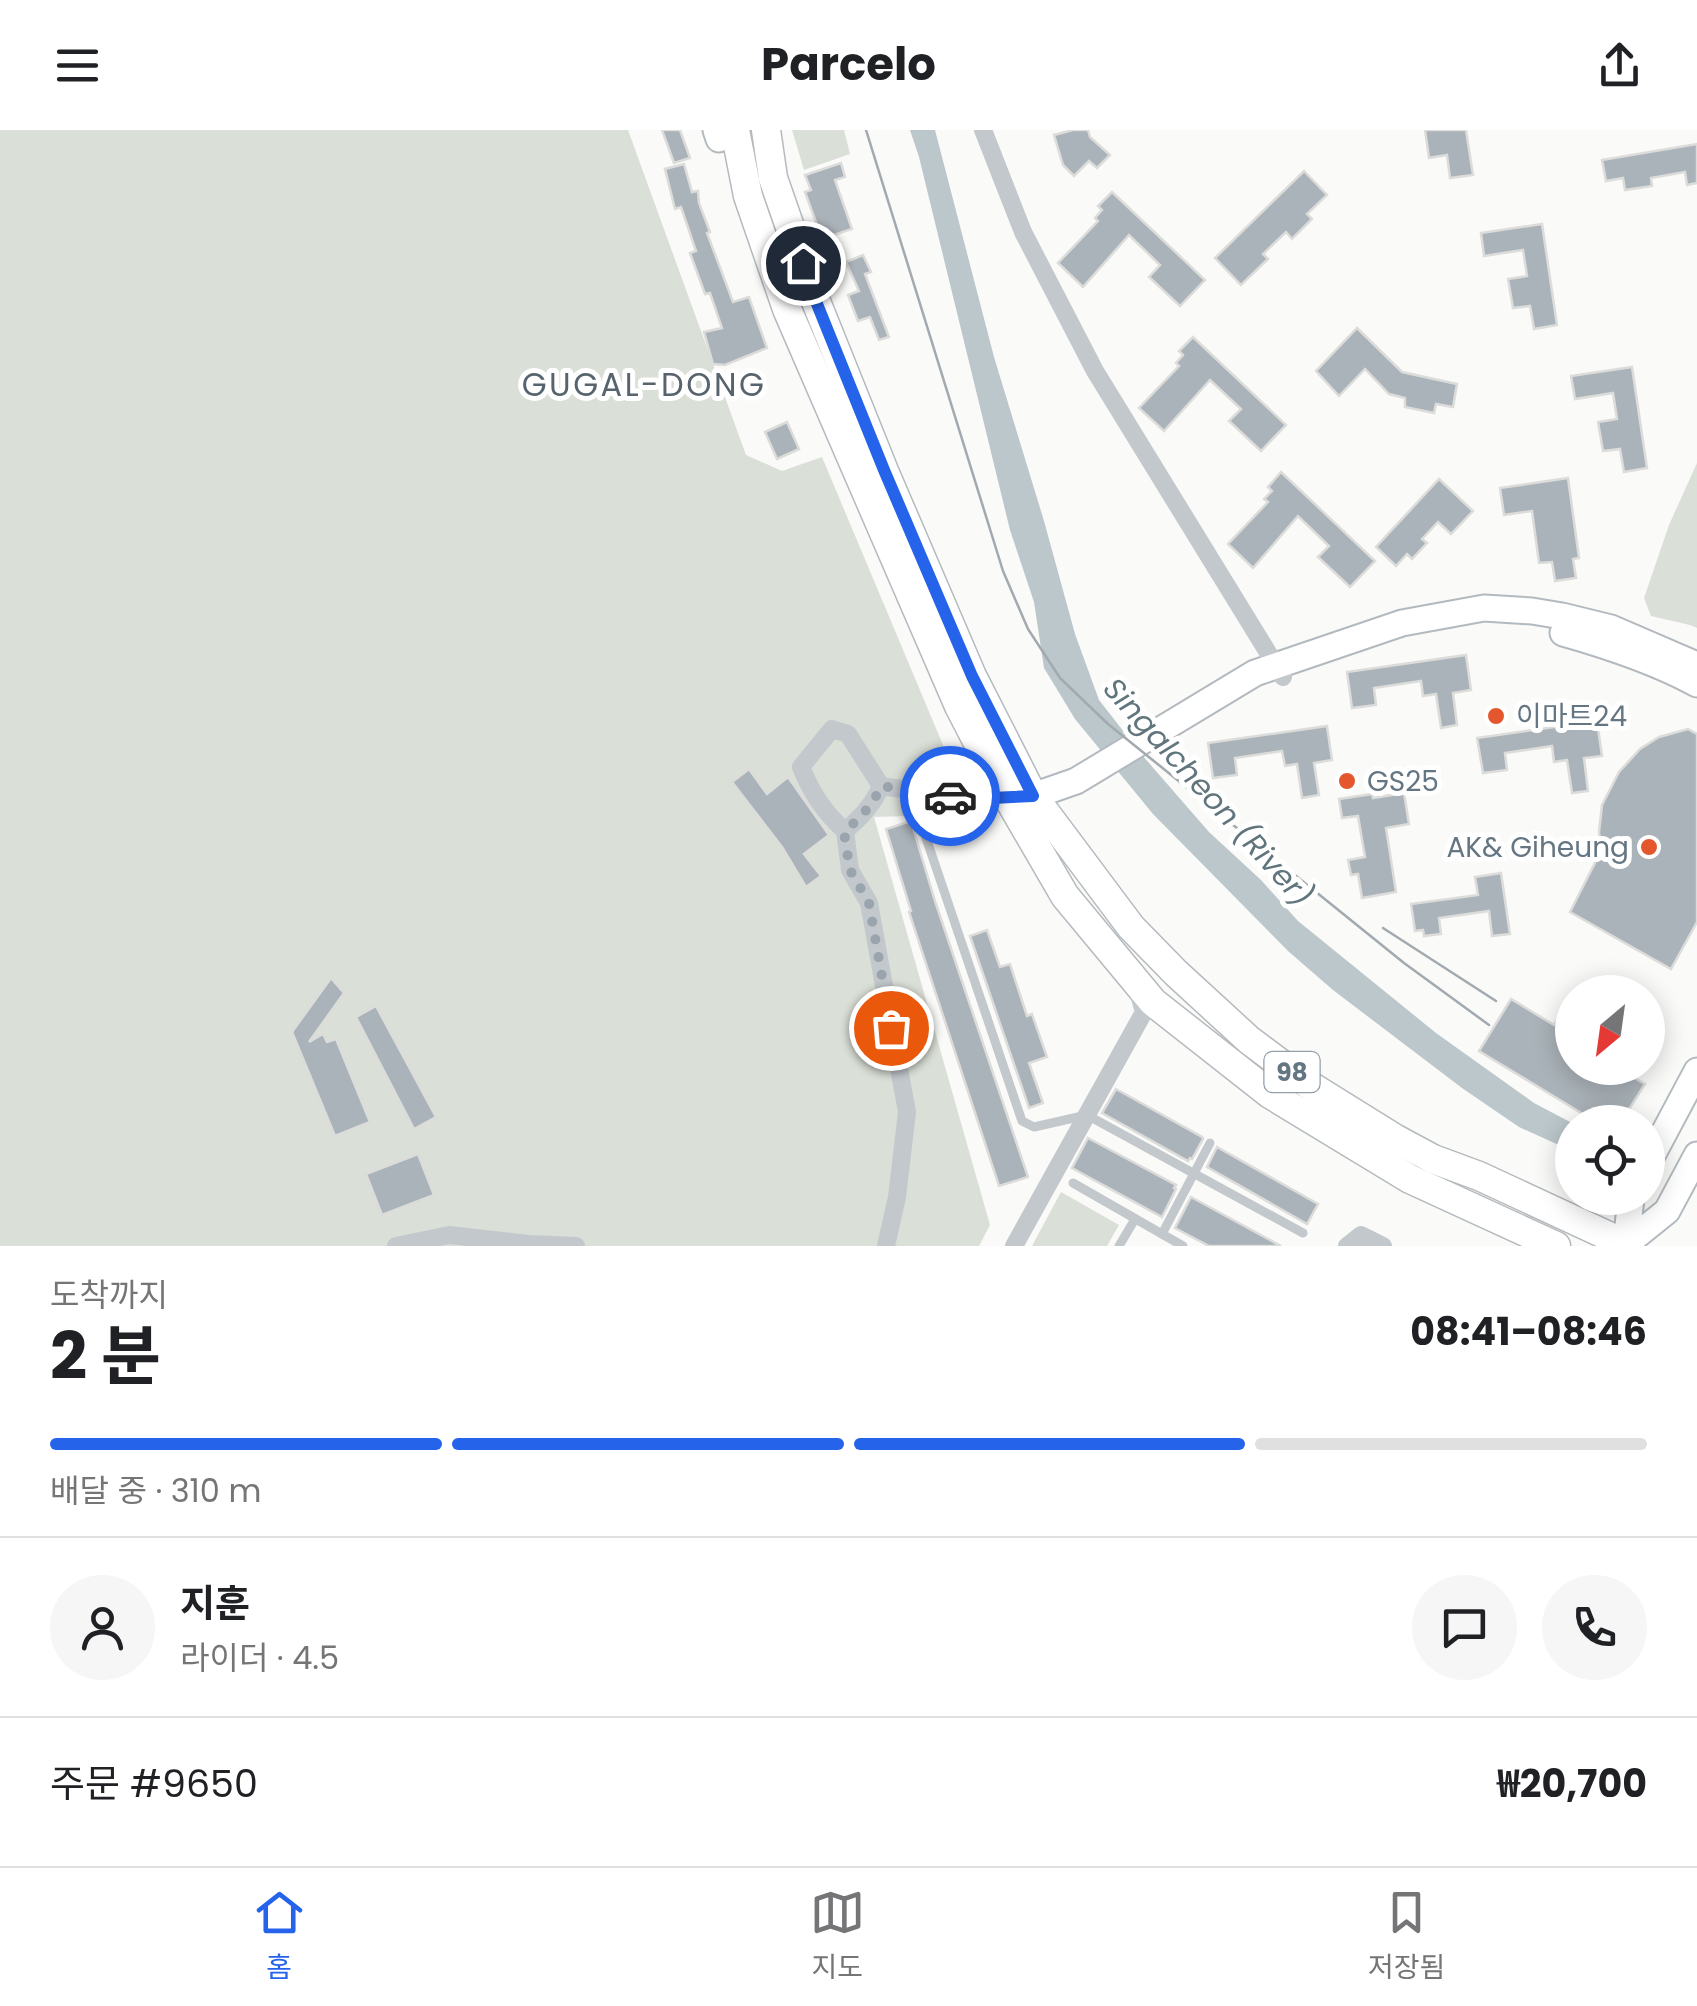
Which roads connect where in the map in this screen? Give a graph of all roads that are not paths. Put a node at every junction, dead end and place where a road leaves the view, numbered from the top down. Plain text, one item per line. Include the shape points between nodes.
1 (766, 130) edge
2 (983, 130) edge
3 (722, 132) edge
4 (1697, 665) edge
5 (1280, 672) junction
6 (1697, 684) edge
7 (881, 786) junction
8 (1020, 796) junction
9 (922, 826) dead end
10 (844, 832) junction
11 (1136, 981) junction
12 (1144, 1012) junction
13 (1178, 1022) junction
14 (1697, 1071) edge
15 (1087, 1115) junction
16 (1665, 1130) edge
17 (1210, 1143) dead end
18 (1697, 1155) edge
19 (1194, 1174) junction
20 (1072, 1183) dead end
21 (1630, 1215) edge
22 (1135, 1218) junction
23 (1303, 1233) dead end
24 (1162, 1234) junction
25 (480, 1242) edge
26 (1535, 1242) edge
27 (1627, 1245) edge
28 (396, 1246) edge
29 (576, 1246) edge
30 (886, 1246) edge
31 (1014, 1246) edge
32 (1119, 1246) edge
33 (1183, 1246) edge
34 (1346, 1246) edge
35 (1384, 1246) edge

1 - 8 main road, 98 via 773,178 815,299
2 - 5 street via 1023,232 1095,372
3 - 8 main road, 98 via 787,309 959,706
4 - 5 street via 1602,626 1484,608 1402,623
5 - 6 street via 1404,636 1480,623 1573,636
5 - 8 street via 1255,674 1076,782
7 - 8 street via 971,799
7 - 10 street
7 - 10 street via 848,734 832,729 819,742 801,768 812,794
8 - 11 main road, 98 via 1065,896
8 - 27 main road, 98 via 1056,823 1131,927 1249,1040 1394,1138
9 - 15 lane via 1022,1121 1034,1127
10 - 30 street via 850,870 869,903 907,1112
11 - 12 street
11 - 13 main road, 98
12 - 13 street
12 - 15 street
13 - 26 main road, 98 via 1270,1094 1410,1179
14 - 16 street
15 - 19 lane
15 - 31 street
17 - 19 lane
18 - 27 street via 1666,1211
19 - 23 lane
19 - 24 lane
20 - 22 lane
21 - 27 street
22 - 24 lane
22 - 32 lane
24 - 33 lane
25 - 28 street via 449,1235
25 - 29 street
34 - 35 street via 1361,1235

